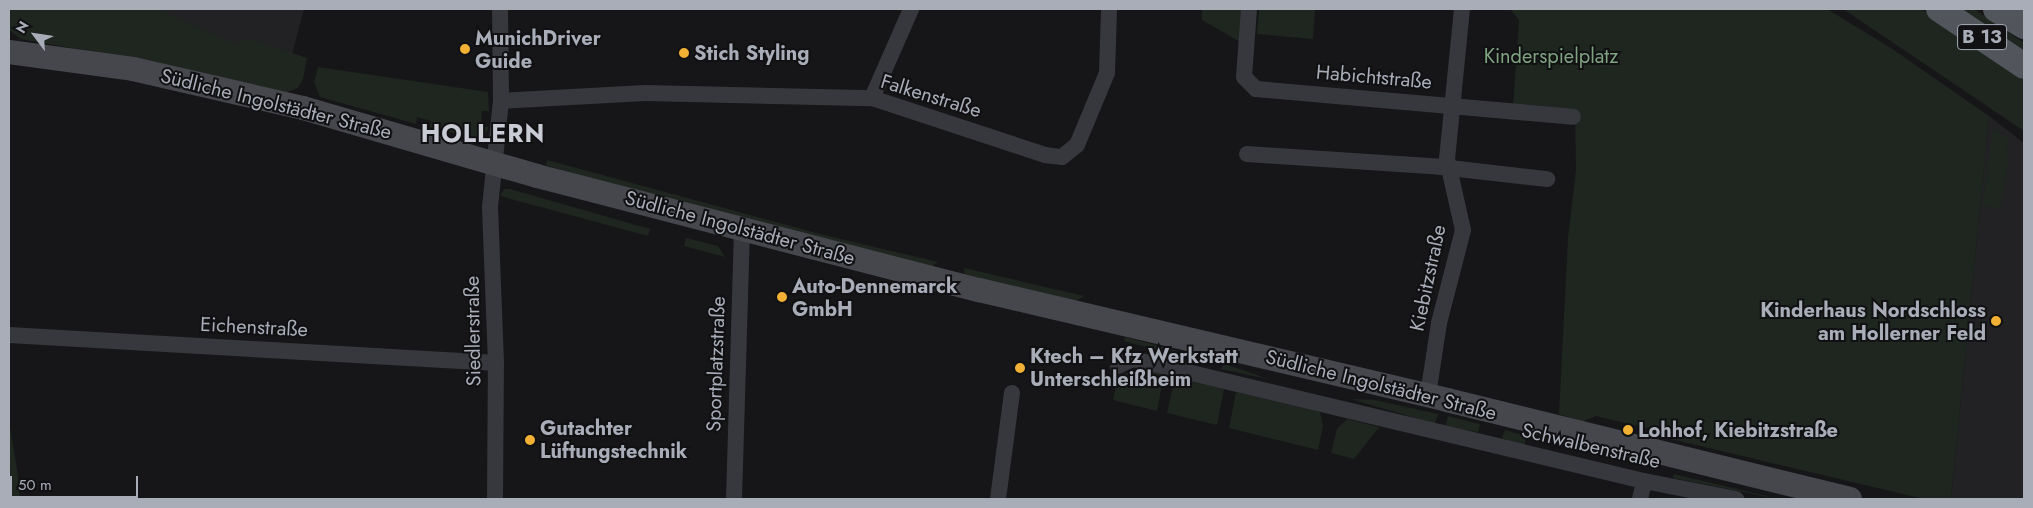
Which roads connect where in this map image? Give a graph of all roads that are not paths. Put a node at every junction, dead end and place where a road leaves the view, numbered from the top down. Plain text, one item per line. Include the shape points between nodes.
1 (500, 9) edge
2 (911, 9) edge
3 (1109, 9) edge
4 (1249, 9) edge
5 (1462, 9) edge
6 (1939, 9) edge
7 (1996, 9) edge
8 (2024, 26) edge
9 (9, 52) edge
10 (2024, 66) edge
11 (872, 98) junction
12 (501, 101) junction
13 (1452, 106) junction
14 (1573, 117) dead end
15 (1247, 154) dead end
16 (497, 162) junction
17 (1449, 170) junction
18 (1547, 179) dead end
19 (742, 229) junction
20 (9, 335) edge
21 (496, 362) junction
22 (1118, 366) dead end
23 (1012, 393) dead end
24 (1428, 395) junction
25 (1644, 481) junction
26 (495, 499) edge
27 (734, 499) edge
28 (998, 499) edge
29 (1640, 499) edge
30 (1736, 499) edge
31 (1850, 499) edge

1 - 12 street, Siedlerstraße
2 - 11 street
3 - 11 street, Falkenstraße via 1107,73 1099,97 1068,156 1045,155
4 - 13 street, Habichtstraße via 1244,77 1256,89
5 - 13 street, Kiebitzstraße
6 - 10 main road, B 13
7 - 8 main road, B 13
9 - 16 street, Südliche Ingolstädter Straße via 146,72 303,108
11 - 12 street, Falkenstraße via 645,93
12 - 16 street, Siedlerstraße
13 - 14 street, Habichtstraße
13 - 17 street, Kiebitzstraße via 1447,159
15 - 17 street
16 - 19 street, Südliche Ingolstädter Straße
16 - 21 street, Siedlerstraße via 490,207
17 - 18 street
17 - 24 street, Kiebitzstraße via 1463,230 1439,323
19 - 24 street, Südliche Ingolstädter Straße via 979,290
19 - 27 street, Sportplatzstraße
20 - 21 street, Eichenstraße
21 - 26 street, Siedlerstraße
22 - 25 street, Schwalbenstraße via 1133,359
23 - 28 street
24 - 31 street, Südliche Ingolstädter Straße
25 - 29 street
25 - 30 street, Schwalbenstraße

